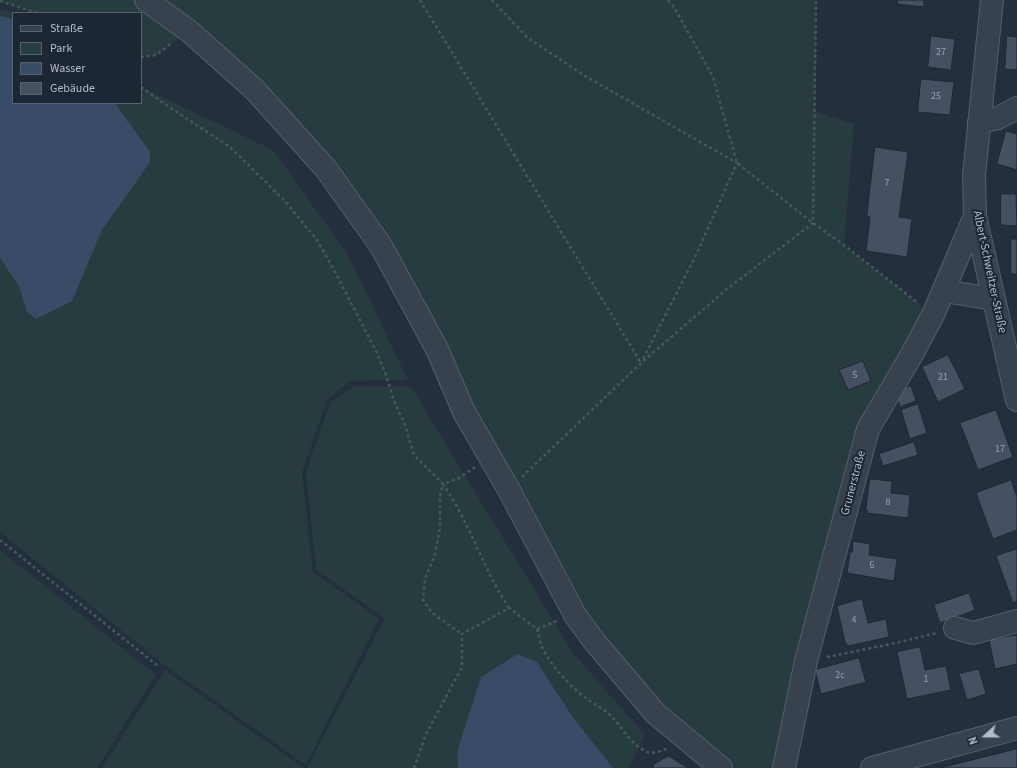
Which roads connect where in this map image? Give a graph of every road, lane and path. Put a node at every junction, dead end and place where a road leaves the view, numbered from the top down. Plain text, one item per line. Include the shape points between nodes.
1 (146, 0) edge
2 (420, 0) edge
3 (492, 0) edge
4 (668, 0) edge
5 (816, 0) edge
6 (992, 0) edge
7 (0, 1) edge
8 (34, 12) edge
9 (189, 31) junction
10 (142, 57) edge
11 (142, 88) edge
12 (1017, 108) edge
13 (979, 122) junction
14 (737, 163) junction
15 (975, 216) junction
16 (813, 223) junction
17 (944, 291) junction
18 (994, 299) junction
19 (933, 315) junction
20 (641, 363) junction
21 (1017, 400) edge
22 (490, 458) junction
23 (442, 484) junction
24 (509, 490) junction
25 (0, 540) edge
26 (509, 608) junction
27 (575, 615) junction
28 (1017, 621) edge
29 (955, 628) joint
30 (537, 629) junction
31 (462, 634) junction
32 (806, 661) junction
33 (158, 666) dead end
34 (1017, 728) edge
35 (688, 741) junction
36 (414, 768) edge
37 (721, 768) edge
38 (784, 768) edge
39 (872, 768) edge

1 - 9 street
2 - 20 path
3 - 14 path via 528,38 586,76
4 - 14 path via 713,77
5 - 16 path
6 - 13 street, Albert-Schweitzer-Straße
7 - 8 path
9 - 10 path via 156,55
9 - 22 street via 255,90 326,169 381,246 437,349 464,412
11 - 23 path via 230,147 285,201 317,240 376,351 414,455
12 - 13 street via 998,118
13 - 15 street, Albert-Schweitzer-Straße via 974,175
14 - 16 path
14 - 20 path via 696,255
15 - 17 street, Grunerstraße
15 - 18 street, Albert-Schweitzer-Straße
16 - 19 path
16 - 20 path via 727,289
17 - 18 street
17 - 19 street, Grunerstraße
18 - 21 street, Albert-Schweitzer-Straße
19 - 32 street, Grunerstraße via 868,429
20 - 24 path
22 - 23 path via 459,478
22 - 24 street
23 - 26 path via 453,499 498,591
23 - 31 path via 440,528 435,554 424,579 423,600 432,613
24 - 27 street
25 - 33 path
26 - 30 path
26 - 31 path
27 - 30 path
27 - 35 street via 655,713
28 - 29 street via 972,633
29 - 32 path
30 - 35 path via 542,646 565,680 605,710 635,744 646,752 655,753
31 - 36 path via 462,667 426,734
32 - 38 street, Grunerstraße
34 - 39 street
35 - 37 street

